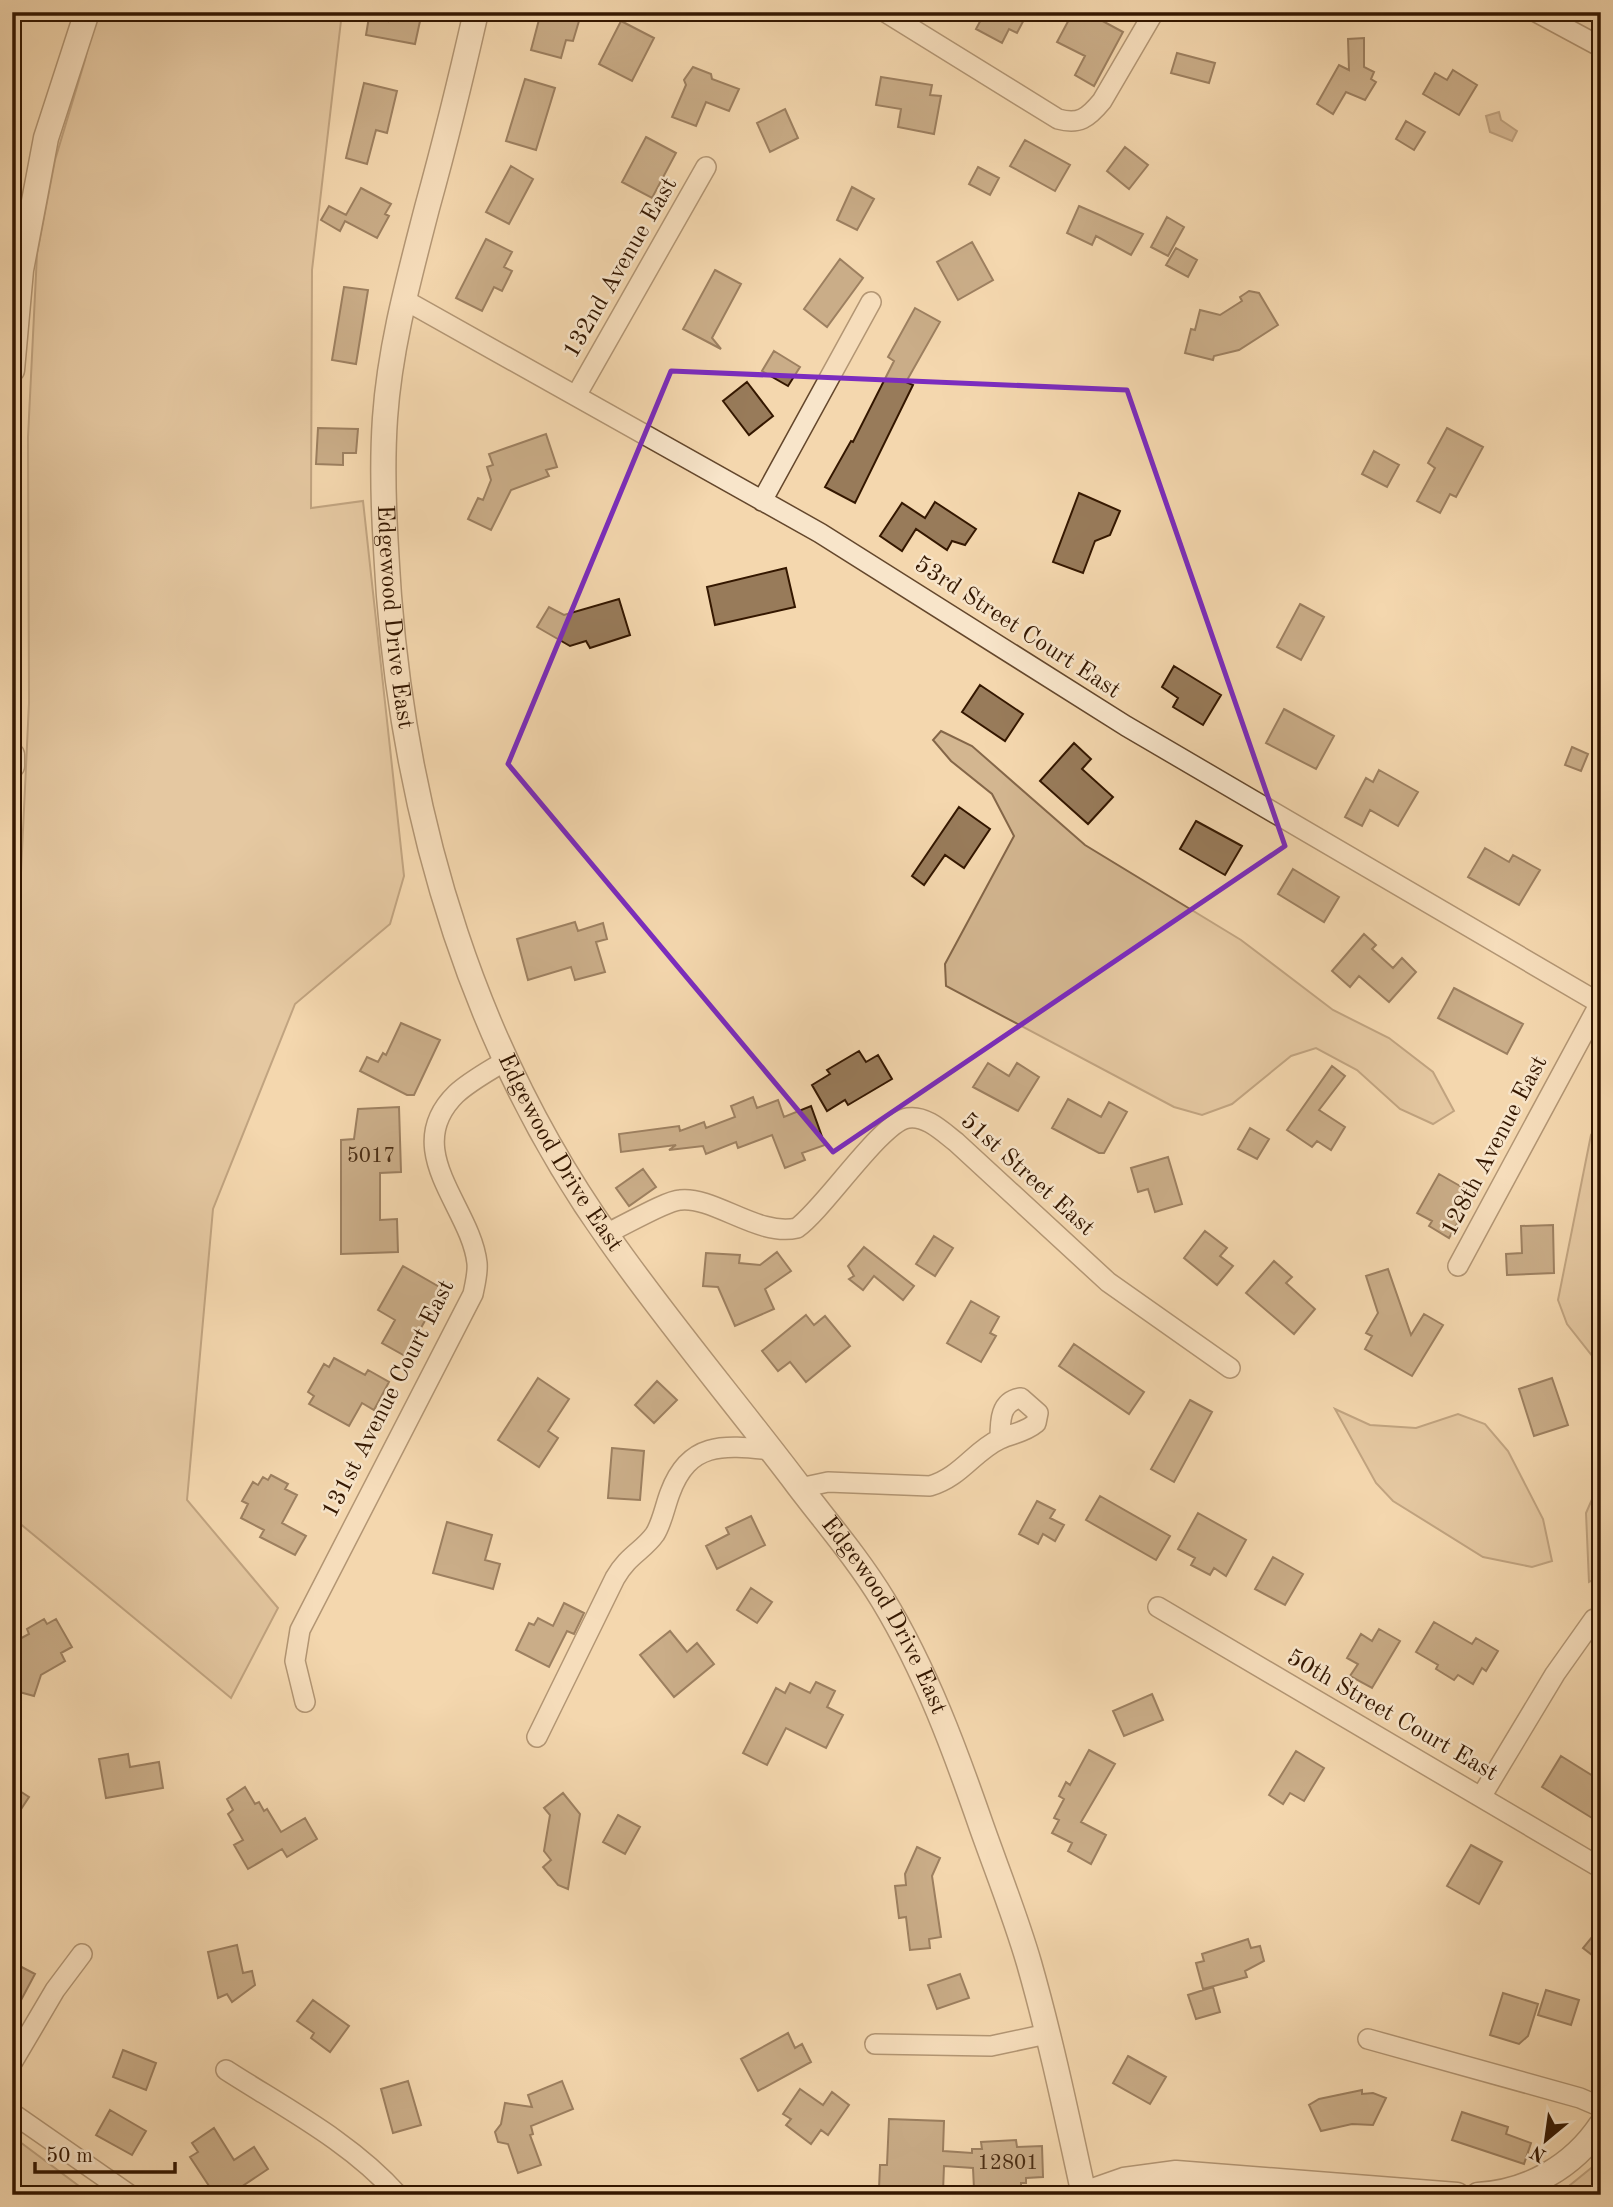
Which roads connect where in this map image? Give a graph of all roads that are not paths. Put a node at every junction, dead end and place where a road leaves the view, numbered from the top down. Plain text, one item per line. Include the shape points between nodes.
1 (87, 12) edge
2 (476, 12) edge
3 (885, 12) edge
4 (1154, 12) edge
5 (1536, 12) edge
6 (1601, 47) edge
7 (706, 167) dead end
8 (403, 299) junction
9 (871, 302) dead end
10 (12, 370) edge
11 (577, 394) junction
12 (762, 501) junction
13 (12, 755) edge
14 (12, 766) edge
15 (1601, 1003) edge
16 (505, 1061) junction
17 (606, 1234) junction
18 (1458, 1266) dead end
19 (1230, 1368) dead end
20 (1000, 1439) dead end
21 (772, 1450) junction
22 (800, 1488) junction
23 (1157, 1607) dead end
24 (1594, 1619) dead end
25 (305, 1702) dead end
26 (537, 1737) dead end
27 (1480, 1797) junction
28 (1601, 1868) edge
29 (82, 1954) dead end
30 (1047, 2034) junction
31 (1368, 2039) dead end
32 (875, 2044) dead end
33 (12, 2063) edge
34 (226, 2070) dead end
35 (1601, 2107) edge
36 (12, 2113) edge
37 (1601, 2125) edge
38 (1084, 2194) edge
39 (130, 2195) edge
40 (398, 2195) edge
41 (1457, 2195) edge
42 (1478, 2195) edge

1 - 10 street via 47,138 21,270
2 - 8 street, Edgewood Drive East
3 - 4 street via 1058,119 1076,122 1091,115 1102,102
5 - 6 street
7 - 11 street, 132nd Avenue East
8 - 11 street, 53rd Street Court East
8 - 16 street, Edgewood Drive East via 390,363 384,487 399,698 419,810 453,930
9 - 12 street
11 - 12 street, 53rd Street Court East
12 - 15 street, 53rd Street Court East via 881,569 1126,726
13 - 14 street
15 - 18 street, 128th Avenue East
16 - 17 street, Edgewood Drive East
16 - 25 street, 131st Avenue Court East via 457,1094 440,1120 435,1156 473,1246 477,1262 473,1294 300,1630 295,1661
17 - 19 street, 51st Street East via 679,1200 770,1227 797,1228 879,1139 899,1122 913,1118 937,1127 956,1142 1108,1282
17 - 21 street, Edgewood Drive East via 682,1339
20 - 22 street via 955,1475 930,1486 828,1482
21 - 22 street, Edgewood Drive East
21 - 26 street via 707,1449 691,1459 673,1484 657,1531 624,1562 615,1578
22 - 30 street, Edgewood Drive East via 881,1597 921,1671 964,1774 1027,1959
23 - 27 street, 50th Street Court East
24 - 27 street
27 - 28 street, 50th Street Court East
29 - 33 street
30 - 32 street via 991,2046
30 - 38 street, Edgewood Drive East
31 - 35 street
34 - 40 street via 341,2144
36 - 39 street
37 - 42 street via 1583,2149 1534,2183
38 - 41 street via 1124,2180 1176,2173

